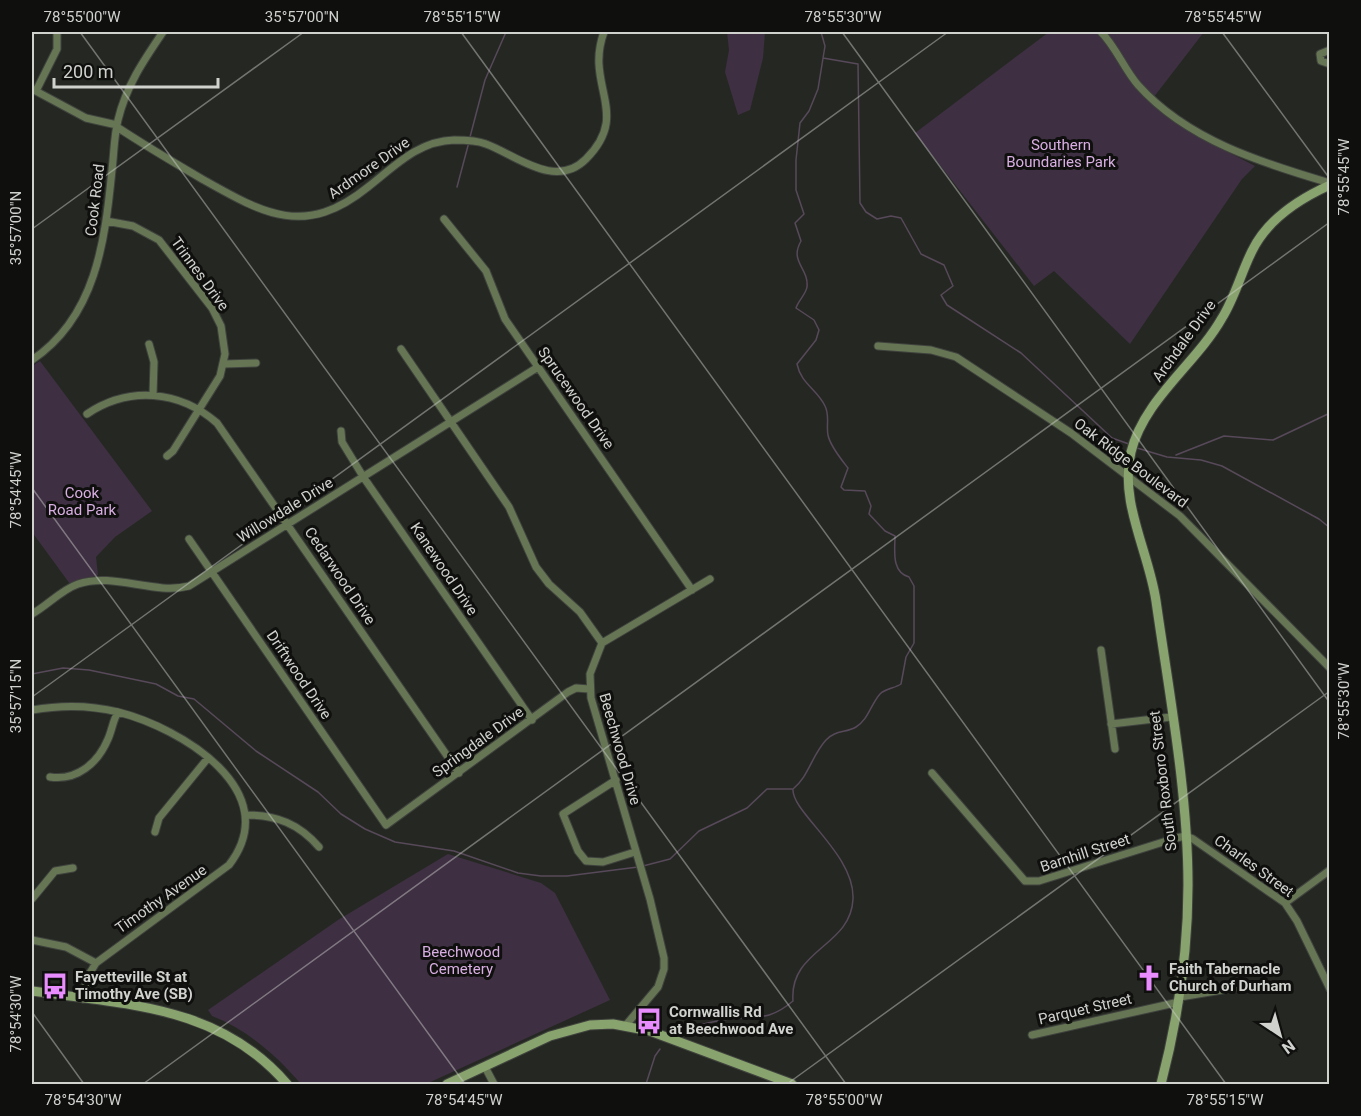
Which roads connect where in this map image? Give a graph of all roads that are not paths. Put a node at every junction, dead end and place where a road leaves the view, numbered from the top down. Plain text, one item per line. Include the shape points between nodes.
1 (57, 32) edge
2 (163, 32) edge
3 (604, 32) edge
4 (1101, 32) edge
5 (1329, 50) edge
6 (1329, 64) edge
7 (34, 90) edge
8 (117, 126) junction
9 (1329, 184) edge
10 (444, 219) dead end
11 (106, 221) junction
12 (149, 345) dead end
13 (878, 346) dead end
14 (401, 349) dead end
15 (32, 360) edge
16 (256, 363) dead end
17 (224, 364) junction
18 (538, 367) junction
19 (153, 395) junction
20 (200, 410) junction
21 (87, 414) dead end
22 (451, 422) junction
23 (341, 431) dead end
24 (167, 456) dead end
25 (1128, 475) junction
26 (364, 476) junction
27 (288, 524) junction
28 (189, 539) dead end
29 (212, 572) junction
30 (710, 579) dead end
31 (692, 590) junction
32 (32, 614) edge
33 (602, 643) junction
34 (1101, 650) dead end
35 (1329, 668) edge
36 (589, 689) junction
37 (32, 710) edge
38 (118, 712) junction
39 (1171, 717) junction
40 (532, 720) junction
41 (1112, 724) junction
42 (1115, 749) dead end
43 (208, 758) junction
44 (459, 773) junction
45 (932, 773) dead end
46 (50, 777) dead end
47 (616, 780) junction
48 (246, 815) junction
49 (386, 825) joint
50 (155, 832) dead end
51 (1186, 836) junction
52 (319, 847) dead end
53 (635, 852) junction
54 (73, 868) dead end
55 (1329, 870) edge
56 (32, 899) edge
57 (1285, 903) junction
58 (32, 940) edge
59 (96, 963) junction
60 (1240, 987) dead end
61 (1329, 989) edge
62 (32, 991) edge
63 (83, 999) junction
64 (1179, 999) junction
65 (626, 1025) junction
66 (1032, 1035) dead end
67 (486, 1067) junction
68 (286, 1084) edge
69 (447, 1084) edge
70 (494, 1084) edge
71 (792, 1084) edge
72 (1161, 1084) edge

1 - 7 street via 57,49
2 - 8 street, Cook Road via 131,80
3 - 8 street, Ardmore Drive via 598,74 607,128 585,160 563,170 542,171 483,143 440,141 407,156 329,212 289,216 252,208
4 - 9 street via 1139,86 1185,123 1258,161
5 - 6 street via 1320,54 1321,61
7 - 8 street, Ardmore Drive via 86,118
8 - 11 street, Cook Road
9 - 25 street, Archdale Drive via 1293,205 1258,240 1221,320 1141,427 1132,448
10 - 18 street, Sprucewood Drive via 486,271 505,319
11 - 15 street, Cook Road via 99,261 87,295 56,340
11 - 17 street, Trinnes Drive via 142,229 166,248 217,317 225,343
12 - 19 street via 154,362
13 - 25 street, Oak Ridge Boulevard via 931,350 956,357
14 - 22 street
16 - 17 street
17 - 20 street, Trinnes Drive
18 - 22 street, Willowdale Drive
18 - 31 street, Sprucewood Drive
19 - 20 street, Cedarwood Drive via 179,400
19 - 21 street, Cedarwood Drive via 118,399
20 - 24 street, Trinnes Drive
20 - 27 street, Cedarwood Drive via 225,432
22 - 26 street, Willowdale Drive
22 - 33 street via 509,507 536,567 580,612
23 - 26 street, Kanewood Drive via 342,442
25 - 35 street, Oak Ridge Boulevard via 1180,516
25 - 39 street, South Roxboro Street via 1130,500 1153,582
26 - 27 street, Willowdale Drive
26 - 40 street, Kanewood Drive
27 - 29 street, Willowdale Drive
27 - 44 street, Cedarwood Drive
28 - 29 street, Driftwood Drive
29 - 32 street, Willowdale Drive via 194,584 177,588 88,581 71,587
29 - 49 street, Driftwood Drive
30 - 31 street
31 - 33 street
33 - 36 street, Beechwood Drive via 591,668
34 - 41 street
36 - 40 street, Springdale Drive via 572,689
36 - 47 street, Beechwood Drive
37 - 38 street via 68,706
38 - 43 street via 168,731
38 - 46 street via 108,740 92,764 64,779
39 - 41 street
39 - 51 street, South Roxboro Street
40 - 44 street, Springdale Drive
41 - 42 street
43 - 48 street via 233,782
43 - 50 street via 159,818
44 - 49 street, Springdale Drive
45 - 51 street, Barnhill Street via 1025,881 1039,882
47 - 53 street, Beechwood Drive
47 - 53 street via 563,814 586,861 603,862
48 - 52 street via 288,822
48 - 59 street, Timothy Avenue via 242,842 224,871
51 - 57 street, Charles Street
51 - 64 street, South Roxboro Street via 1188,910
53 - 65 street, Beechwood Drive via 664,966 658,987
54 - 56 street via 55,872
55 - 57 street
57 - 61 street, Charles Street
58 - 59 street via 66,947
59 - 63 street via 88,976
60 - 64 street, Parquet Street
62 - 63 street
63 - 68 street via 169,1012 217,1028 256,1053
64 - 66 street, Parquet Street
64 - 72 street, South Roxboro Street
65 - 67 street via 574,1028
65 - 71 street via 658,1033
67 - 69 street
67 - 70 street

